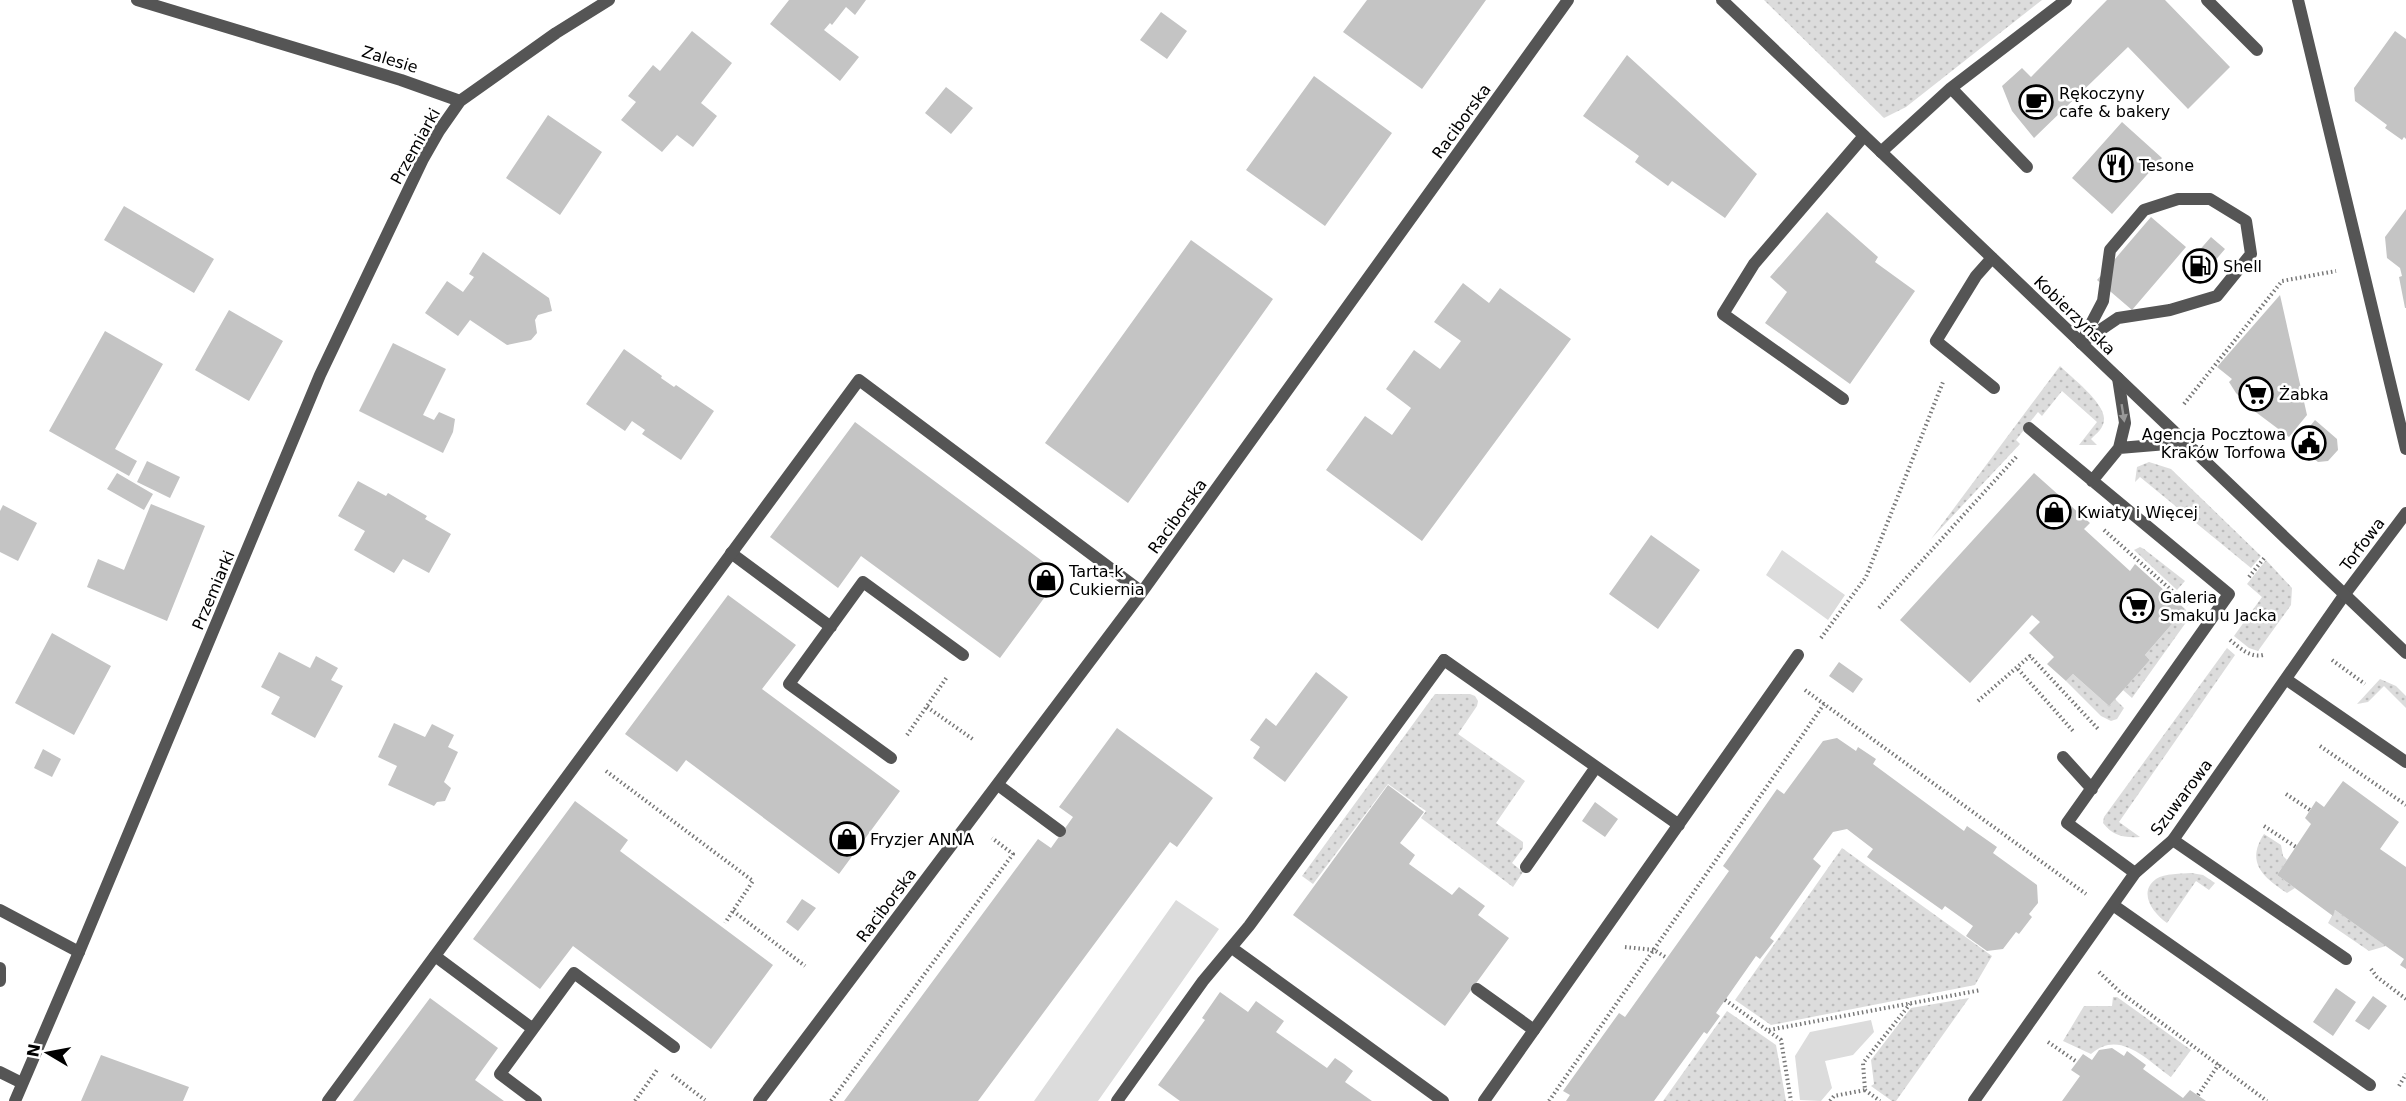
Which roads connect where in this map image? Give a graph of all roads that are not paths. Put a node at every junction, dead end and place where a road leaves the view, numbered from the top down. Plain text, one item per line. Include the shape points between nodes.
1 (137, 0) edge
2 (609, 0) edge
3 (1568, 0) edge
4 (1722, 0) edge
5 (2066, 0) edge
6 (2207, 0) edge
7 (2298, 0) edge
8 (2257, 50) dead end
9 (1950, 88) junction
10 (460, 101) junction
11 (1864, 136) junction
12 (1881, 152) junction
13 (2027, 167) dead end
14 (1992, 258) junction
15 (2081, 343) junction
16 (2118, 378) junction
17 (1994, 388) dead end
18 (1843, 399) dead end
19 (2029, 428) dead end
20 (2119, 448) junction
21 (2406, 449) edge
22 (2194, 450) junction
23 (2092, 481) junction
24 (2406, 514) edge
25 (731, 553) junction
26 (1143, 592) junction
27 (2345, 594) junction
28 (831, 627) junction
29 (2406, 653) edge
30 (963, 655) road end
31 (1798, 655) road end
32 (2287, 680) junction
33 (891, 758) road end
34 (2063, 758) dead end
35 (2406, 762) edge
36 (1596, 767) junction
37 (998, 785) junction
38 (2092, 789) junction
39 (1679, 825) junction
40 (1060, 831) dead end
41 (2173, 840) junction
42 (1526, 867) dead end
43 (2135, 873) junction
44 (2113, 905) junction
45 (0, 910) edge
46 (1232, 948) junction
47 (80, 952) junction
48 (435, 956) junction
49 (2346, 959) dead end
50 (0, 968) edge
51 (0, 981) edge
52 (1477, 989) dead end
53 (533, 1029) junction
54 (1534, 1030) junction
55 (674, 1047) road end
56 (0, 1072) edge
57 (22, 1083) junction
58 (2370, 1085) dead end
59 (15, 1101) edge
60 (328, 1101) edge
61 (536, 1101) edge
62 (759, 1101) edge
63 (1117, 1101) edge
64 (1443, 1101) edge
65 (1484, 1101) edge
66 (1974, 1101) edge

1 - 10 street, Zalesie
2 - 10 street
3 - 26 street, Raciborska
4 - 11 street, Kobierzyńska
5 - 9 street
6 - 8 street
7 - 21 street
9 - 12 street
9 - 13 street
10 - 47 street, Przemiarki via 423,159 320,375
11 - 12 street, Kobierzyńska
11 - 18 street via 1754,264 1723,314
12 - 14 street, Kobierzyńska
14 - 15 street, Kobierzyńska
14 - 17 street via 1976,276 1936,341
15 - 15 street via 2118,318 2170,310 2217,296 2251,254 2246,221 2210,199 2178,199 2144,210 2110,250 2103,301
15 - 16 street, Kobierzyńska
16 -> 20 street via 2125,423
16 - 22 street, Kobierzyńska
19 - 23 street
20 - 22 street via 2167,444
20 - 23 street
22 - 27 street, Kobierzyńska
23 - 38 street via 2229,594
24 - 27 street, Torfowa
25 - 26 street via 859,380
25 - 28 street
25 - 48 street
26 - 37 street, Raciborska
27 - 29 street, Kobierzyńska
27 - 32 street, Szuwarowa
28 - 30 street via 862,582
28 - 33 street via 789,684
31 - 39 street
32 - 35 street
32 - 41 street, Szuwarowa
34 - 38 street
36 - 39 street
36 - 42 street
36 - 46 street via 1444,660
37 - 40 street
37 - 62 street, Raciborska
38 - 43 street via 2067,823
39 - 54 street
41 - 43 street, Szuwarowa
41 - 49 street
43 - 44 street, Szuwarowa
44 - 58 street
44 - 66 street, Szuwarowa
45 - 47 street
46 - 63 street via 1203,981
46 - 64 street
47 - 57 street, Przemiarki
48 - 53 street
48 - 60 street
50 - 51 street
52 - 54 street
53 - 55 street via 574,973
53 - 61 street via 500,1074
54 - 65 street
56 - 57 street
57 - 59 street, Przemiarki

